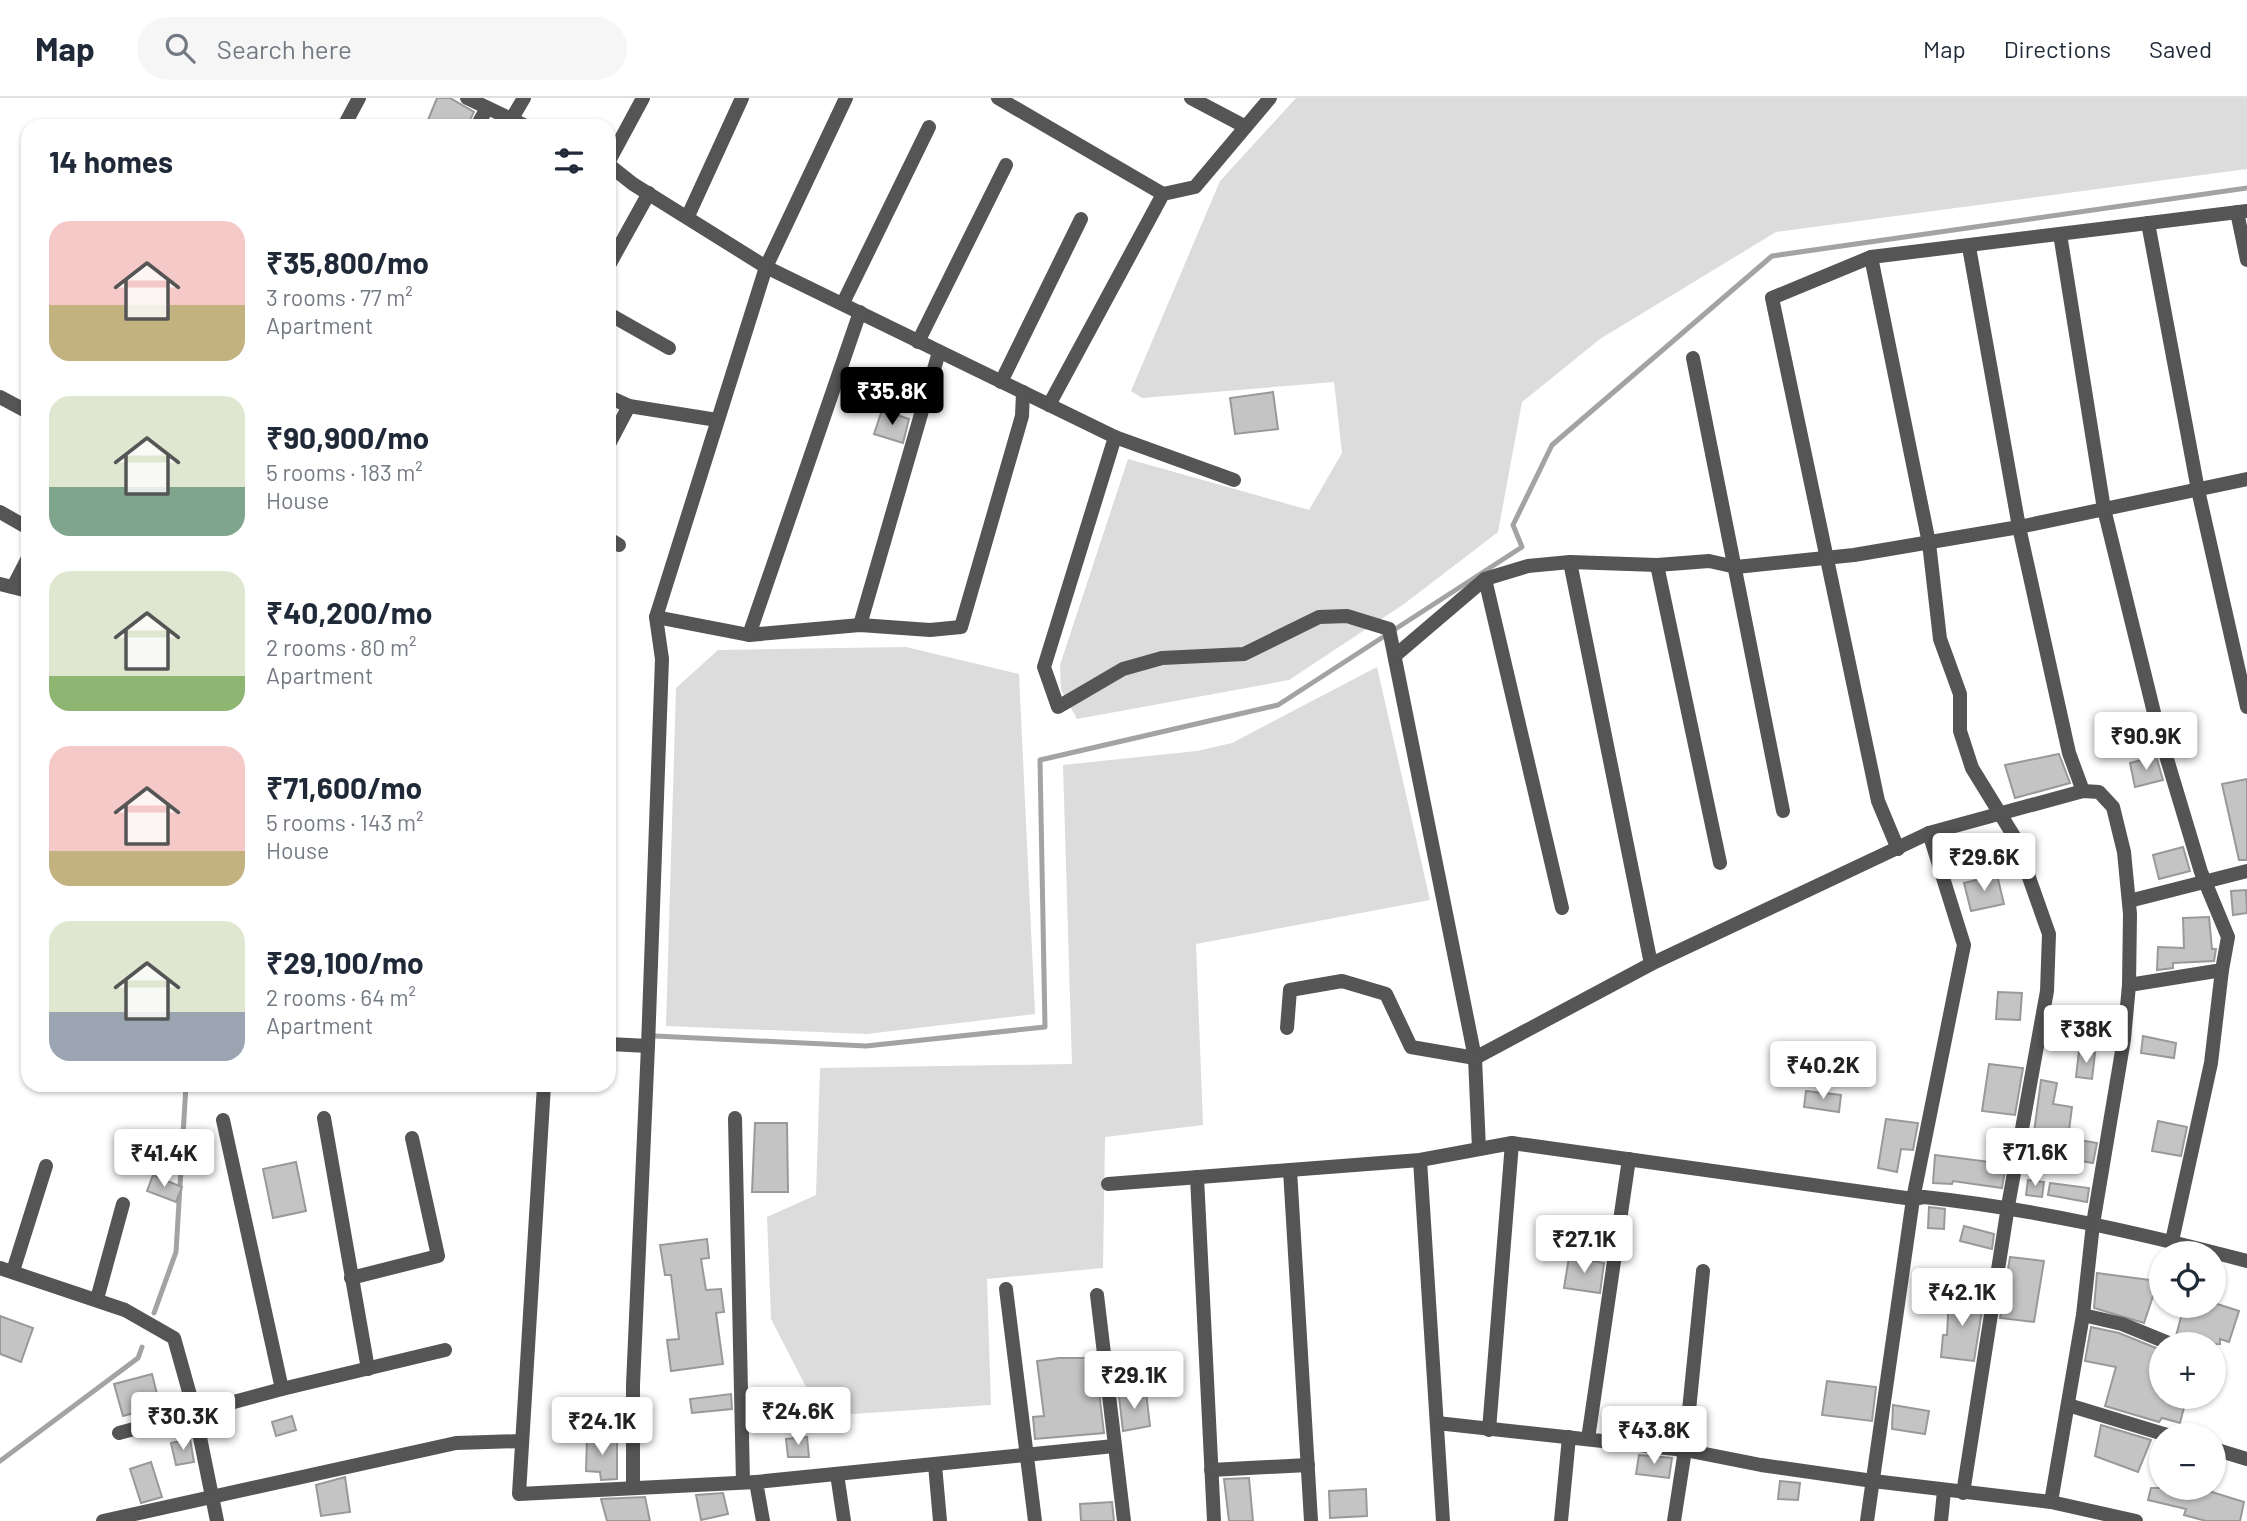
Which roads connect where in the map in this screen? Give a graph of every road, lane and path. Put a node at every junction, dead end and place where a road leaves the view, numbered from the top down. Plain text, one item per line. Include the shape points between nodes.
1 (359, 98) edge
2 (467, 98) edge
3 (524, 98) edge
4 (643, 98) edge
5 (742, 98) edge
6 (846, 98) edge
7 (998, 98) edge
8 (1191, 98) edge
9 (1270, 98) edge
10 (487, 108) junction
11 (348, 119) edge
12 (481, 119) edge
13 (510, 119) edge
14 (513, 119) edge
15 (1244, 125) junction
16 (929, 127) dead end
17 (616, 150) edge
18 (1006, 165) dead end
19 (616, 168) edge
20 (649, 193) junction
21 (1163, 194) junction
22 (2242, 211) edge
23 (688, 216) junction
24 (1081, 219) dead end
25 (2148, 223) junction
26 (2060, 234) junction
27 (1969, 247) junction
28 (616, 252) edge
29 (1871, 257) junction
30 (2247, 260) edge
31 (766, 267) junction
32 (843, 303) junction
33 (860, 312) junction
34 (616, 318) edge
35 (918, 342) junction
36 (669, 348) dead end
37 (939, 352) junction
38 (1693, 358) dead end
39 (1001, 382) junction
40 (1023, 392) junction
41 (0, 397) edge
42 (616, 400) edge
43 (1049, 405) junction
44 (629, 406) junction
45 (21, 408) edge
46 (717, 420) junction
47 (616, 431) edge
48 (1115, 437) junction
49 (2247, 479) edge
50 (1234, 480) dead end
51 (2197, 490) junction
52 (2104, 509) junction
53 (0, 512) edge
54 (21, 524) edge
55 (2019, 527) junction
56 (1929, 543) junction
57 (1829, 558) junction
58 (1570, 562) junction
59 (1657, 565) junction
60 (1736, 566) junction
61 (21, 567) edge
62 (1485, 579) junction
63 (7, 586) edge
64 (656, 617) junction
65 (860, 625) junction
66 (749, 635) junction
67 (1393, 641) junction
68 (2247, 707) edge
69 (2083, 791) junction
70 (1783, 811) dead end
71 (1998, 813) junction
72 (1929, 833) junction
73 (1898, 849) junction
74 (1720, 863) dead end
75 (2247, 871) edge
76 (2204, 880) junction
77 (2129, 901) junction
78 (1562, 908) dead end
79 (1651, 964) junction
80 (2222, 970) junction
81 (2129, 985) junction
82 (1287, 1028) dead end
83 (616, 1044) edge
84 (649, 1046) junction
85 (1475, 1058) junction
86 (544, 1092) edge
87 (324, 1118) dead end
88 (735, 1118) dead end
89 (223, 1119) dead end
90 (412, 1138) dead end
91 (1512, 1143) junction
92 (1479, 1149) junction
93 (1629, 1159) junction
94 (1420, 1160) junction
95 (46, 1166) dead end
96 (1290, 1170) junction
97 (1196, 1177) junction
98 (1108, 1184) dead end
99 (1913, 1199) junction
100 (123, 1203) dead end
101 (2008, 1206) junction
102 (2092, 1224) junction
103 (2172, 1241) joint
104 (2226, 1255) edge
105 (2247, 1261) edge
106 (7, 1269) edge
107 (1703, 1271) dead end
108 (351, 1278) junction
109 (1006, 1289) dead end
110 (1097, 1295) dead end
111 (97, 1299) junction
112 (2083, 1315) junction
113 (2149, 1335) edge
114 (445, 1350) dead end
115 (368, 1368) junction
116 (282, 1389) junction
117 (2068, 1405) junction
118 (195, 1413) junction
119 (1437, 1423) junction
120 (1489, 1430) junction
121 (2149, 1430) edge
122 (119, 1433) dead end
123 (1569, 1437) junction
124 (1588, 1439) junction
125 (522, 1441) junction
126 (1114, 1446) junction
127 (1685, 1450) junction
128 (2226, 1453) edge
129 (1026, 1454) junction
130 (2247, 1459) edge
131 (935, 1465) junction
132 (1308, 1465) junction
133 (1211, 1470) junction
134 (837, 1474) junction
135 (1872, 1481) junction
136 (750, 1482) junction
137 (633, 1488) junction
138 (1944, 1491) junction
139 (1963, 1493) junction
140 (212, 1499) junction
141 (2051, 1502) junction
142 (103, 1521) edge
143 (217, 1521) edge
144 (763, 1521) edge
145 (844, 1521) edge
146 (940, 1521) edge
147 (1035, 1521) edge
148 (1124, 1521) edge
149 (1214, 1521) edge
150 (1311, 1521) edge
151 (1443, 1521) edge
152 (1561, 1521) edge
153 (1674, 1521) edge
154 (1867, 1521) edge
155 (1941, 1521) edge
156 (2137, 1521) edge

1 - 11 street
2 - 10 street
3 - 14 street
4 - 17 street
5 - 23 street
6 - 31 street
7 - 21 street
8 - 15 street
9 - 15 street
10 - 12 street
10 - 13 street
15 - 21 street via 1195,187
16 - 32 street
18 - 35 street
19 - 20 street
20 - 23 street
20 - 28 street
21 - 43 street
22 - 25 street
22 - 30 street
23 - 31 street
24 - 39 street
25 - 26 street
25 - 51 street
26 - 27 street
26 - 52 street
27 - 29 street
27 - 55 street
29 - 56 street
29 - 57 street via 1772,298
31 - 32 street
31 - 46 street
32 - 33 street
33 - 35 street
33 - 66 street
34 - 36 street
35 - 37 street
37 - 39 street
37 - 65 street
38 - 60 street
39 - 40 street
40 - 43 street
40 - 65 street via 1022,416 961,626 930,630
41 - 45 street
42 - 44 street
43 - 48 street
44 - 46 street
44 - 47 street
46 - 64 street
48 - 50 street
48 - 67 street via 1044,667 1058,707 1123,669 1162,658 1244,654 1319,617 1347,616
49 - 51 street
51 - 52 street
51 - 68 street
52 - 55 street
52 - 76 street via 2158,729
53 - 54 street
55 - 56 street
55 - 69 street via 2069,753
56 - 57 street
56 - 71 street via 1940,639 1960,694 1960,732 1972,768
57 - 60 street
57 - 73 street via 1878,801
58 - 59 street
58 - 62 street via 1528,566
58 - 79 street
59 - 60 street via 1709,561
59 - 74 street
60 - 70 street
61 - 63 street
62 - 67 street
62 - 78 street
64 - 66 street
64 - 84 street via 661,671
65 - 66 street
67 - 85 street
69 - 71 street
69 - 77 street via 2099,792 2113,807
71 - 72 street
71 - 101 street via 2015,838 2049,934 2047,991
72 - 73 street
72 - 99 street via 1964,945
73 - 79 street
75 - 76 street
76 - 77 street
76 - 80 street via 2228,937
77 - 81 street
79 - 85 street
80 - 81 street
80 - 103 street via 2211,1063
81 - 102 street
82 - 85 street via 1290,990 1342,981 1386,994 1411,1047
83 - 84 street
84 - 137 street via 633,1385
85 - 92 street
86 - 125 street
87 - 108 street
88 - 136 street
89 - 116 street
90 - 108 street via 438,1256
91 - 92 street
91 - 93 street
91 - 120 street
92 - 94 street
93 - 99 street
93 - 124 street
94 - 96 street
94 - 119 street
95 - 106 street
96 - 97 street
96 - 132 street
97 - 98 street
97 - 133 street
99 - 101 street
99 - 135 street
100 - 111 street
101 - 102 street
101 - 139 street
102 - 103 street
102 - 112 street
104 - 105 street
106 - 111 street
107 - 127 street
108 - 115 street
109 - 129 street
110 - 126 street
111 - 118 street via 174,1338
112 - 113 street
112 - 117 street
114 - 115 street
115 - 116 street
116 - 118 street
117 - 121 street
117 - 141 street
118 - 122 street
118 - 140 street
119 - 120 street
119 - 151 street
120 - 123 street
123 - 124 street
123 - 152 street
124 - 127 street
125 - 137 street via 519,1494
125 - 140 street via 456,1443
126 - 129 street
126 - 148 street
127 - 135 street
127 - 153 street
128 - 130 street
129 - 131 street
129 - 147 street
131 - 134 street
131 - 146 street
132 - 133 street
132 - 150 street
133 - 149 street
134 - 136 street
134 - 145 street
135 - 138 street
135 - 154 street
136 - 137 street
136 - 144 street
138 - 139 street
138 - 155 street
139 - 141 street
140 - 142 street
140 - 143 street
141 - 156 street

